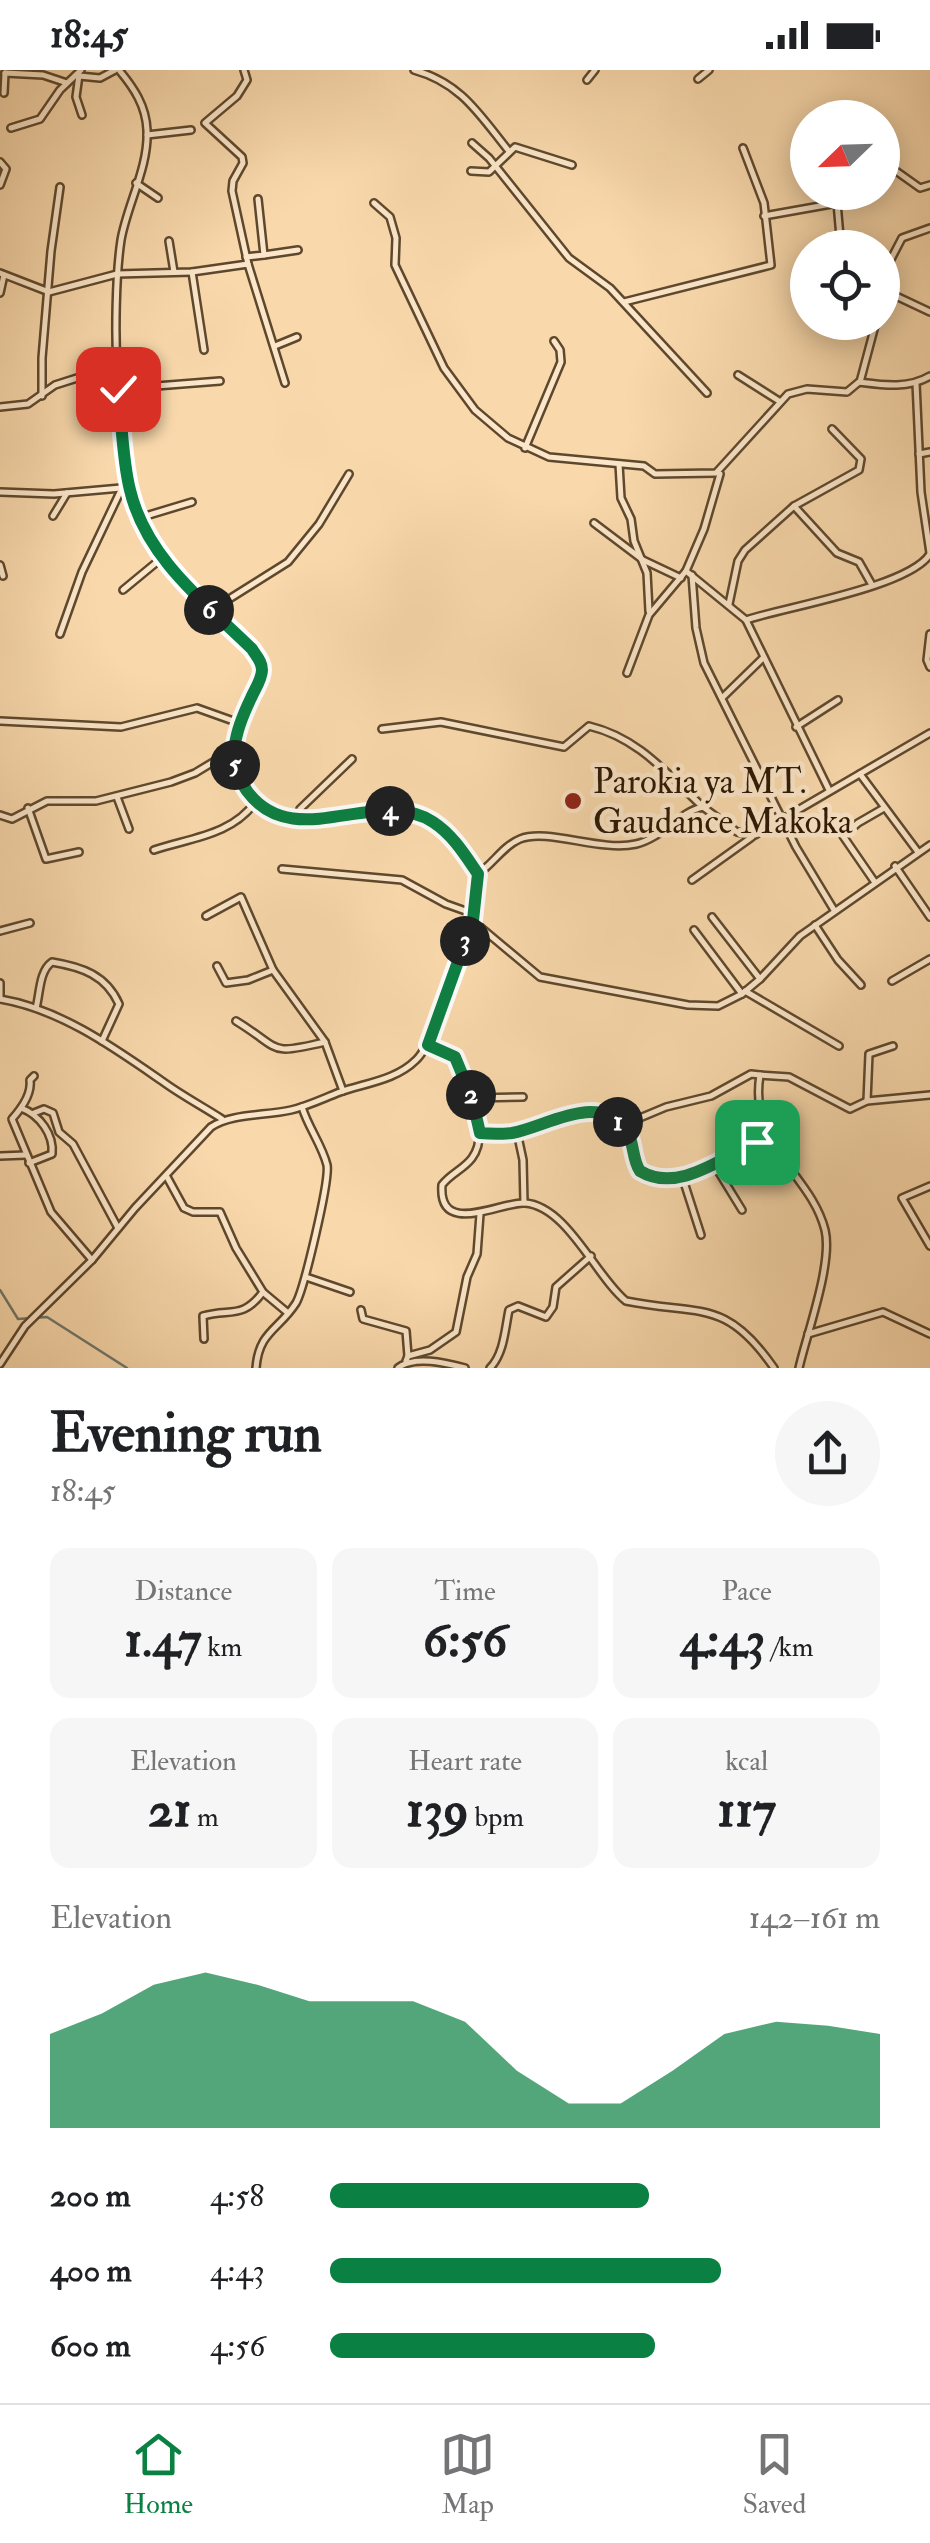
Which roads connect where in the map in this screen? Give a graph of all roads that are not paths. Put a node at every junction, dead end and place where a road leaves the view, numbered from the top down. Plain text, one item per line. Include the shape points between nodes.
1 (117, 70) edge
2 (244, 70) edge
3 (414, 70) edge
4 (595, 70) edge
5 (709, 70) edge
6 (5, 72) edge
7 (80, 73) edge
8 (698, 79) dead end
9 (588, 80) dead end
10 (67, 83) junction
11 (4, 93) dead end
12 (82, 115) dead end
13 (11, 128) dead end
14 (190, 130) dead end
15 (147, 135) junction
16 (472, 143) dead end
17 (744, 148) dead end
18 (508, 150) junction
19 (0, 162) edge
20 (572, 165) dead end
21 (494, 166) junction
22 (471, 170) dead end
23 (900, 174) edge
24 (136, 183) junction
25 (0, 185) edge
26 (930, 185) edge
27 (60, 187) dead end
28 (158, 198) dead end
29 (258, 199) dead end
30 (374, 202) dead end
31 (764, 216) junction
32 (930, 228) edge
33 (840, 230) edge
34 (169, 241) dead end
35 (900, 242) edge
36 (298, 250) dead end
37 (264, 255) junction
38 (247, 260) junction
39 (174, 272) junction
40 (192, 272) junction
41 (2, 274) edge
42 (117, 274) junction
43 (49, 292) junction
44 (0, 294) edge
45 (900, 298) edge
46 (624, 302) junction
47 (930, 312) edge
48 (297, 337) dead end
49 (871, 340) edge
50 (554, 341) dead end
51 (276, 346) junction
52 (204, 350) dead end
53 (118, 365) junction
54 (738, 375) dead end
55 (930, 376) edge
56 (220, 380) dead end
57 (860, 382) junction
58 (284, 383) dead end
59 (916, 383) junction
60 (118, 389) junction
61 (708, 393) dead end
62 (42, 396) junction
63 (779, 401) junction
64 (0, 407) edge
65 (832, 428) dead end
66 (525, 448) junction
67 (930, 452) edge
68 (919, 454) junction
69 (619, 464) junction
70 (720, 471) junction
71 (349, 474) dead end
72 (125, 487) junction
73 (0, 492) edge
74 (67, 492) junction
75 (921, 492) junction
76 (930, 492) edge
77 (192, 502) dead end
78 (794, 506) junction
79 (53, 516) dead end
80 (139, 518) junction
81 (594, 523) dead end
82 (930, 553) edge
83 (164, 557) junction
84 (642, 560) junction
85 (0, 565) edge
86 (689, 573) junction
87 (3, 576) dead end
88 (681, 578) junction
89 (872, 585) junction
90 (123, 590) dead end
91 (729, 605) junction
92 (210, 611) junction
93 (649, 615) junction
94 (746, 620) junction
95 (60, 634) dead end
96 (930, 634) edge
97 (763, 658) junction
98 (930, 667) edge
99 (626, 673) dead end
100 (721, 698) junction
101 (838, 700) dead end
102 (0, 721) edge
103 (239, 722) junction
104 (796, 728) junction
105 (382, 729) dead end
106 (930, 733) edge
107 (233, 750) junction
108 (352, 759) dead end
109 (860, 773) junction
110 (829, 790) junction
111 (117, 797) junction
112 (256, 801) junction
113 (704, 807) junction
114 (28, 808) junction
115 (884, 808) junction
116 (0, 815) edge
117 (783, 820) junction
118 (296, 821) junction
119 (129, 830) dead end
120 (755, 836) junction
121 (930, 844) edge
122 (154, 850) dead end
123 (79, 852) dead end
124 (918, 852) junction
125 (895, 866) junction
126 (282, 869) dead end
127 (478, 874) junction
128 (692, 880) dead end
129 (874, 881) junction
130 (834, 910) junction
131 (206, 916) dead end
132 (930, 916) edge
133 (712, 917) dead end
134 (473, 918) junction
135 (30, 924) dead end
136 (815, 925) junction
137 (694, 930) dead end
138 (0, 931) edge
139 (930, 959) edge
140 (217, 966) dead end
141 (273, 970) junction
142 (760, 978) junction
143 (892, 981) dead end
144 (0, 983) edge
145 (861, 985) dead end
146 (743, 992) junction
147 (0, 999) edge
148 (36, 1008) junction
149 (236, 1021) dead end
150 (102, 1041) junction
151 (325, 1042) junction
152 (428, 1045) junction
153 (839, 1046) dead end
154 (893, 1046) dead end
155 (760, 1075) junction
156 (34, 1076) dead end
157 (342, 1091) junction
158 (930, 1094) edge
159 (523, 1097) dead end
160 (472, 1098) junction
161 (867, 1101) junction
162 (302, 1107) junction
163 (21, 1108) junction
164 (34, 1113) junction
165 (222, 1119) junction
166 (623, 1125) junction
167 (517, 1132) junction
168 (480, 1133) junction
169 (769, 1138) junction
170 (0, 1156) edge
171 (28, 1159) junction
172 (715, 1166) junction
173 (166, 1175) junction
174 (682, 1176) junction
175 (930, 1186) edge
176 (524, 1203) junction
177 (742, 1210) dead end
178 (480, 1214) junction
179 (118, 1228) junction
180 (701, 1235) dead end
181 (930, 1246) edge
182 (590, 1256) junction
183 (92, 1260) junction
184 (306, 1277) junction
185 (263, 1292) junction
186 (350, 1292) dead end
187 (361, 1310) dead end
188 (288, 1313) junction
189 (808, 1334) junction
190 (930, 1334) edge
191 (204, 1340) dead end
192 (407, 1359) junction
193 (0, 1364) edge
194 (256, 1368) edge
195 (398, 1368) edge
196 (465, 1368) edge
197 (490, 1368) edge
198 (774, 1368) edge
199 (799, 1368) edge

1 - 7 street via 100,78
1 - 15 street via 145,110
2 - 38 street via 247,80 237,96 205,123 244,163 232,192
3 - 18 street via 454,87
4 - 9 street
5 - 8 street
6 - 10 street
6 - 11 street
7 - 10 street
7 - 12 street via 76,97
10 - 13 street via 40,119
14 - 15 street
15 - 24 street
16 - 21 street
17 - 31 street
18 - 20 street via 518,147
18 - 21 street
19 - 25 street via 6,169
21 - 22 street via 483,174
21 - 46 street via 569,258
23 - 26 street via 920,188
24 - 28 street
24 - 42 street
27 - 43 street
29 - 37 street
30 - 66 street via 390,217 395,265 451,380 494,428
31 - 33 street via 838,203
31 - 46 street via 770,266
32 - 35 street
34 - 39 street
36 - 37 street
37 - 38 street
38 - 40 street
38 - 51 street
39 - 40 street
39 - 42 street
40 - 52 street
41 - 43 street
41 - 44 street
42 - 43 street
42 - 53 street
43 - 62 street
45 - 47 street
46 - 61 street
48 - 51 street
49 - 57 street
50 - 66 street via 560,362
51 - 58 street
53 - 60 street
53 - 62 street via 60,383
54 - 63 street
55 - 59 street
56 - 60 street
57 - 59 street
57 - 63 street via 849,392 807,389
59 - 68 street
60 - 72 street
62 - 64 street
63 - 70 street
65 - 78 street via 861,466
66 - 69 street
67 - 68 street
68 - 75 street
69 - 70 street via 678,476
69 - 84 street via 619,492
70 - 86 street
71 - 92 street via 298,552
72 - 74 street
72 - 80 street
72 - 95 street
73 - 74 street
74 - 79 street
75 - 76 street
75 - 82 street
77 - 80 street
78 - 89 street via 837,552 856,559
78 - 91 street via 740,556
80 - 83 street
81 - 84 street
82 - 89 street via 923,563
83 - 90 street
83 - 92 street
84 - 88 street
84 - 93 street
85 - 87 street
86 - 88 street
86 - 91 street
86 - 100 street via 700,650
88 - 93 street
89 - 94 street
91 - 94 street
92 - 103 street via 261,662
93 - 99 street
94 - 97 street
96 - 98 street
97 - 100 street
97 - 104 street
100 - 117 street
101 - 104 street
102 - 103 street via 121,727 197,708
103 - 107 street
104 - 110 street
105 - 113 street via 441,722 564,747 590,726 624,736
106 - 109 street
107 - 111 street via 195,773
107 - 112 street
108 - 118 street via 300,809
109 - 110 street
109 - 115 street
110 - 117 street
111 - 114 street
111 - 119 street
112 - 118 street
112 - 122 street via 233,824
113 - 120 street via 736,832
113 - 127 street via 632,845 523,838
114 - 116 street via 17,818
114 - 123 street via 46,858
115 - 124 street
115 - 129 street via 843,836
117 - 120 street
117 - 130 street
118 - 127 street via 402,811 420,816 460,846
120 - 128 street
121 - 124 street
124 - 125 street
125 - 129 street
125 - 132 street
126 - 134 street via 402,880
127 - 134 street
129 - 130 street
130 - 136 street
131 - 141 street via 241,897
133 - 142 street
134 - 146 street via 540,978 701,1006 718,1006
134 - 152 street
135 - 138 street
136 - 142 street
136 - 145 street
137 - 146 street
139 - 143 street
140 - 141 street via 226,983
141 - 151 street
142 - 146 street
144 - 147 street
146 - 153 street
147 - 148 street
148 - 150 street
148 - 150 street via 52,962 98,976 118,1004
149 - 151 street via 275,1050
150 - 165 street
151 - 157 street
152 - 157 street via 400,1072
152 - 160 street via 455,1057
154 - 161 street via 869,1054
155 - 161 street via 789,1077 850,1109
155 - 166 street
155 - 169 street
156 - 163 street
157 - 162 street
158 - 161 street
159 - 160 street
160 - 168 street
162 - 165 street
162 - 184 street via 328,1170
163 - 164 street
163 - 171 street via 12,1119
164 - 171 street via 54,1152
164 - 179 street via 54,1115
165 - 173 street
166 - 167 street via 592,1112
166 - 174 street via 640,1171 654,1178
167 - 168 street
167 - 176 street
168 - 178 street via 470,1161 441,1192 453,1210
169 - 172 street
169 - 189 street via 826,1232
170 - 171 street
171 - 183 street via 51,1212
172 - 174 street
172 - 177 street
173 - 179 street
173 - 185 street via 184,1208 220,1212
174 - 180 street
175 - 181 street via 902,1198
176 - 178 street
176 - 182 street via 558,1221
178 - 192 street via 477,1254 456,1332
179 - 183 street
182 - 197 street via 556,1287 546,1317 518,1306 509,1310
182 - 198 street via 626,1300 709,1310 750,1336
183 - 193 street via 25,1326
184 - 186 street
184 - 188 street
185 - 188 street
185 - 191 street via 242,1311 203,1316
187 - 192 street via 363,1319 406,1331
188 - 194 street via 257,1351
189 - 190 street via 883,1312
189 - 199 street
192 - 195 street
192 - 196 street

